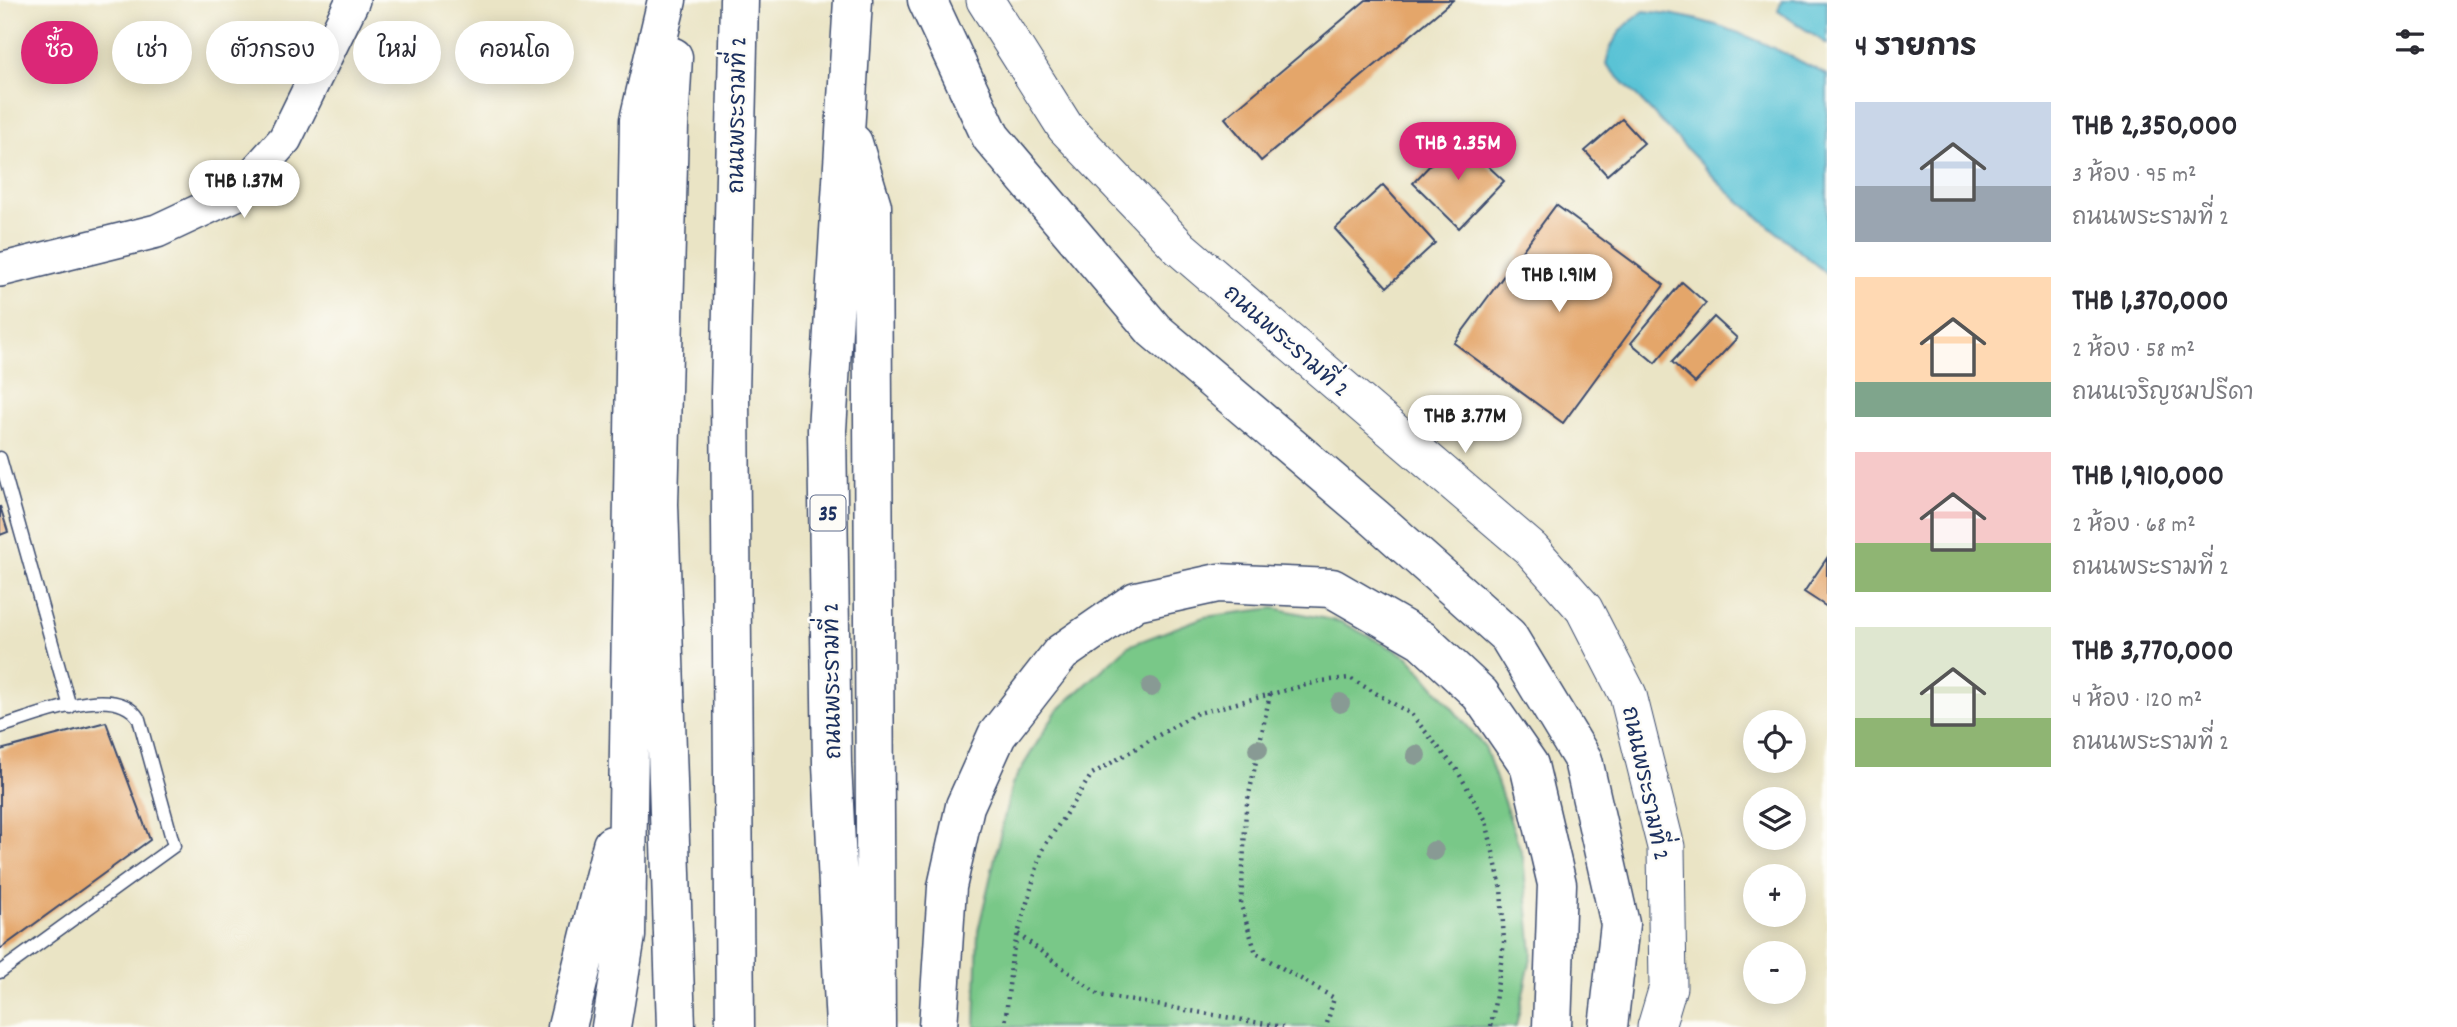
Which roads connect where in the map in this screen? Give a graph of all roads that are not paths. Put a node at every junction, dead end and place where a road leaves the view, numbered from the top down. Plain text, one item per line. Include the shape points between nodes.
1 (353, 0) edge
2 (667, 0) edge
3 (677, 0) edge
4 (739, 0) edge
5 (853, 0) edge
6 (927, 0) edge
7 (985, 0) edge
8 (846, 119) junction
9 (0, 270) edge
10 (0, 457) edge
11 (70, 708) junction
12 (0, 727) edge
13 (628, 779) junction
14 (0, 972) edge
15 (567, 1027) edge
16 (611, 1027) edge
17 (658, 1027) edge
18 (676, 1027) edge
19 (735, 1027) edge
20 (845, 1027) edge
21 (876, 1027) edge
22 (938, 1027) edge
23 (1552, 1027) edge
24 (1608, 1027) edge
25 (1656, 1027) edge

1 - 9 street via 285,139 236,194 157,231
2 - 13 highway via 639,120
3 - 18 highway via 659,504
4 - 19 highway, ถนนพระรามที่ 2 via 730,396
5 - 8 highway, ถนนพระรามที่ 2 / 35
6 - 24 highway via 990,137 1154,330 1508,636 1583,760 1620,924
7 - 25 main road, ถนนพระรามที่ 2 via 1065,127 1180,248 1531,549 1584,609 1628,695 1666,847 1668,987
8 - 20 highway, ถนนพระรามที่ 2 / 35 via 827,429 832,764
8 - 21 highway via 872,206
10 - 11 lane
11 - 12 lane
11 - 14 lane via 104,699 133,710 174,846
13 - 15 highway
13 - 16 highway via 626,936
13 - 17 highway via 650,906
22 - 23 highway via 947,887 965,806 998,735 1061,653 1125,608 1136,601 1218,583 1332,588 1422,640 1480,694 1529,765 1557,884

